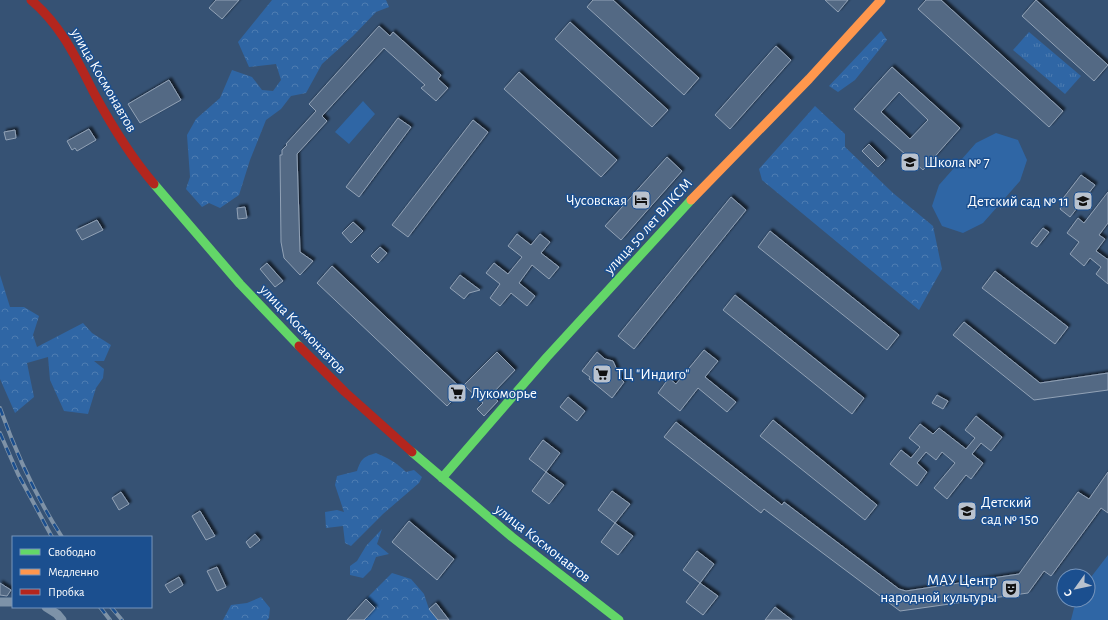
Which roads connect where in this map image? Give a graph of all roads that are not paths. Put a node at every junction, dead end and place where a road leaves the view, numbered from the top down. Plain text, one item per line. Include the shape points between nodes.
1 (881, 0) edge
2 (35, 2) edge
3 (442, 478) junction
4 (0, 602) edge
5 (12, 602) edge
6 (48, 608) edge
7 (62, 620) edge
8 (619, 620) edge

1 - 3 street, улица 50 лет ВЛКСМ via 704,186 547,357
2 - 3 street, улица Космонавтов via 62,34 127,147 150,179 200,238 330,377
3 - 8 street, улица Космонавтов via 538,558
4 - 5 street
6 - 7 street

